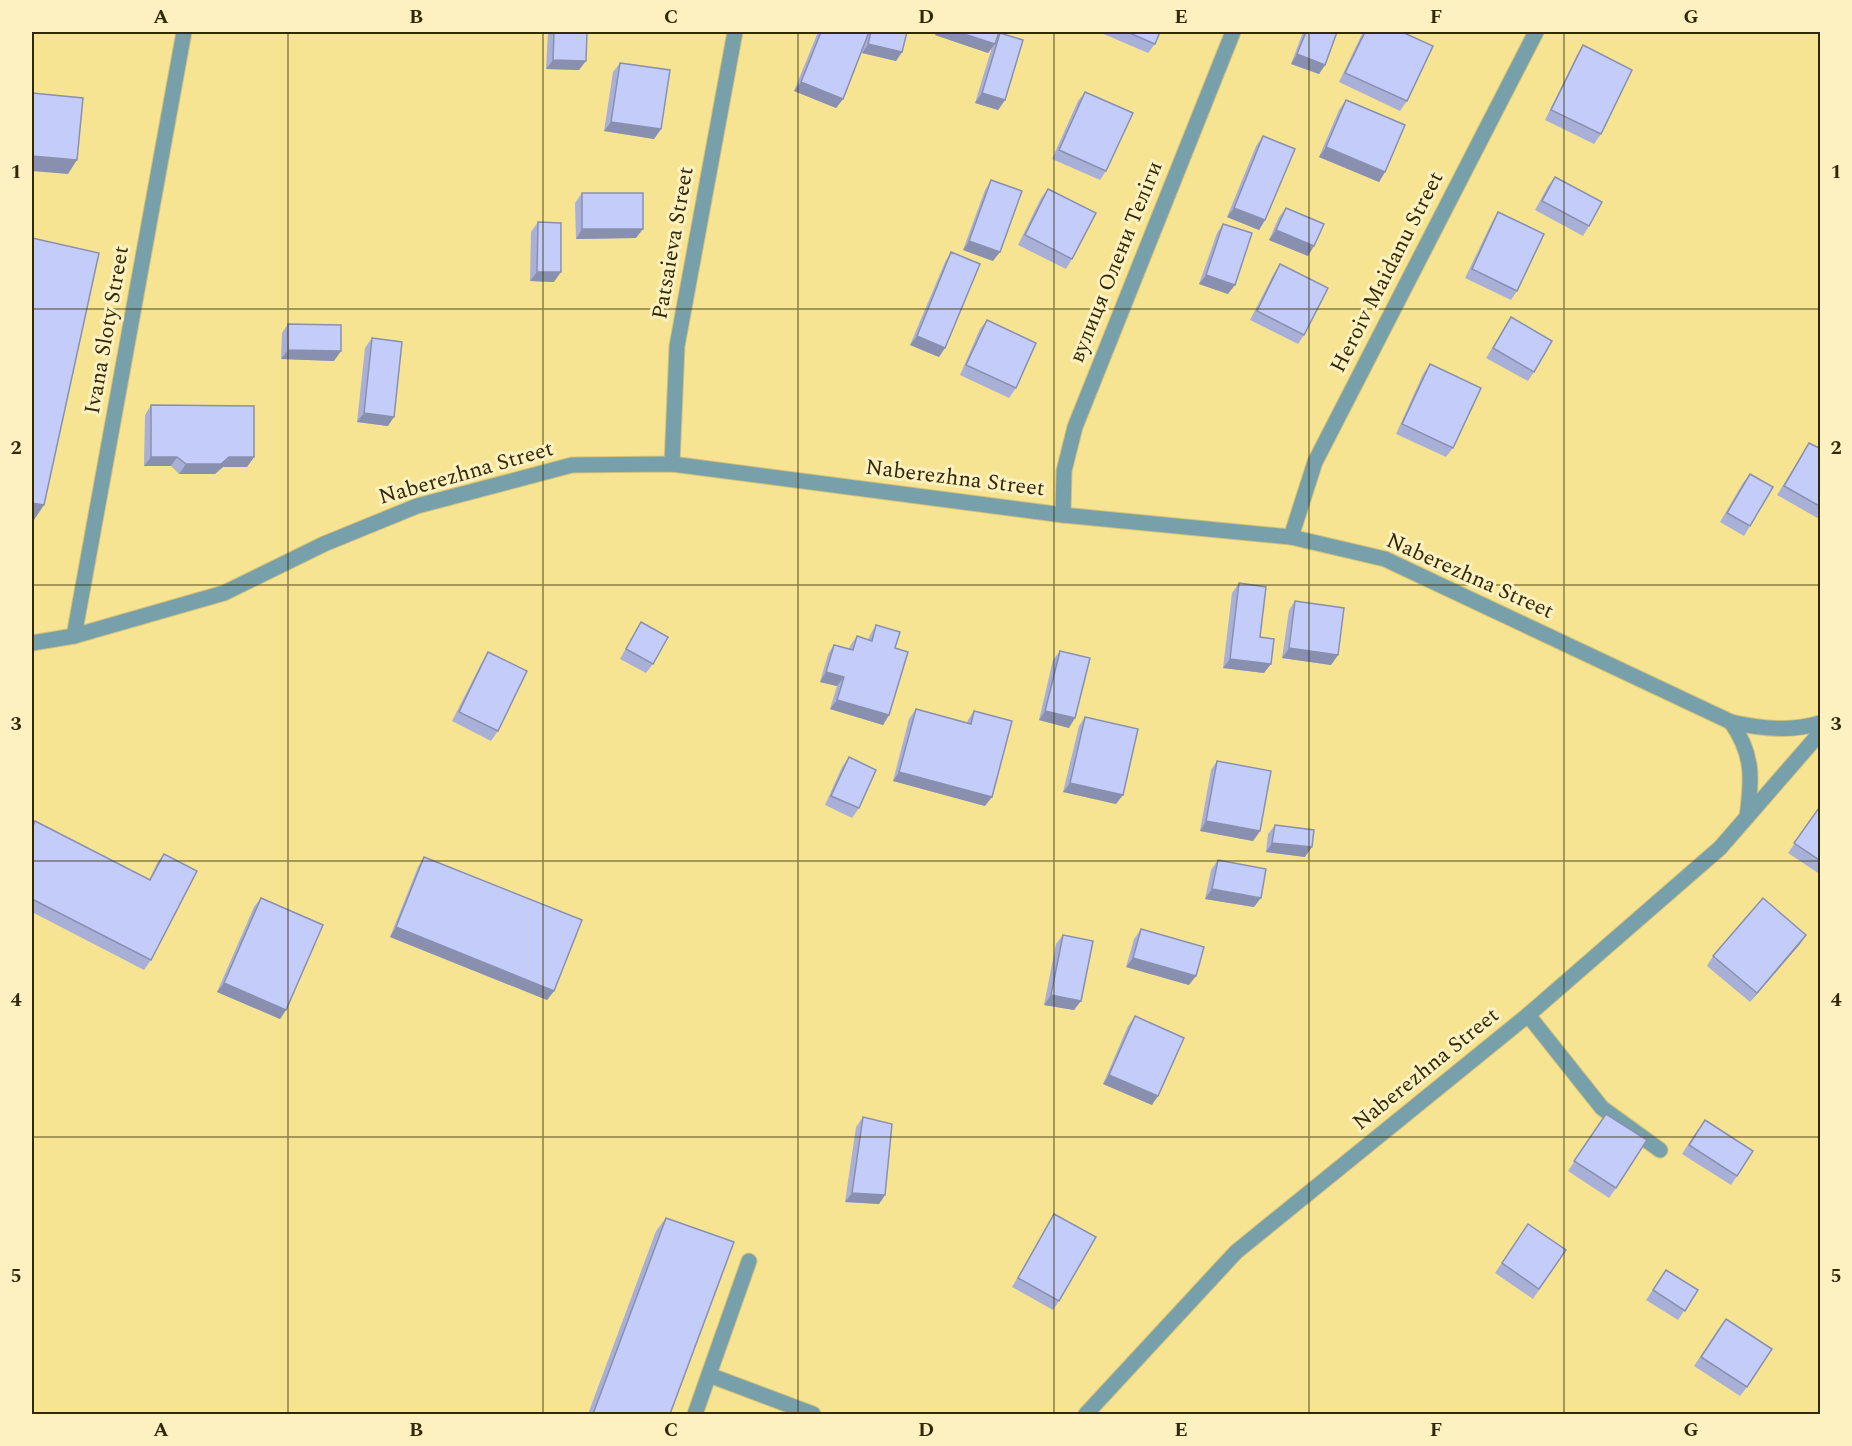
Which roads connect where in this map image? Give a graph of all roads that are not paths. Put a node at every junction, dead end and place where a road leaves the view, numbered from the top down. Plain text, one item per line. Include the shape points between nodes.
1 (184, 32) edge
2 (735, 32) edge
3 (1233, 32) edge
4 (1536, 32) edge
5 (672, 464) junction
6 (1063, 515) junction
7 (1291, 537) junction
8 (74, 636) junction
9 (32, 643) edge
10 (1731, 722) junction
11 (1821, 723) edge
12 (1821, 733) edge
13 (1748, 817) junction
14 (1528, 1015) junction
15 (1660, 1150) dead end
16 (749, 1261) dead end
17 (709, 1375) junction
18 (695, 1414) edge
19 (813, 1414) edge
20 (1086, 1414) edge

1 - 8 street, Ivana Sloty Street
2 - 5 street, Patsaieva Street via 677,346
3 - 6 street, вулиця Олени Теліги via 1075,427 1064,471
4 - 7 street, Heroiv Maidanu Street via 1315,462
5 - 6 street, Naberezhna Street
5 - 8 street, Naberezhna Street via 572,465 417,506 324,544 224,593
6 - 7 street, Naberezhna Street
7 - 10 street, Naberezhna Street via 1385,559
8 - 9 street, Naberezhna Street
10 - 11 street, Naberezhna Street via 1788,729
10 - 13 street via 1751,769
12 - 13 street, Naberezhna Street
13 - 14 street, Naberezhna Street via 1720,848
14 - 15 street via 1602,1108
14 - 20 street, Naberezhna Street via 1236,1252
16 - 17 street
17 - 18 street
17 - 19 street

